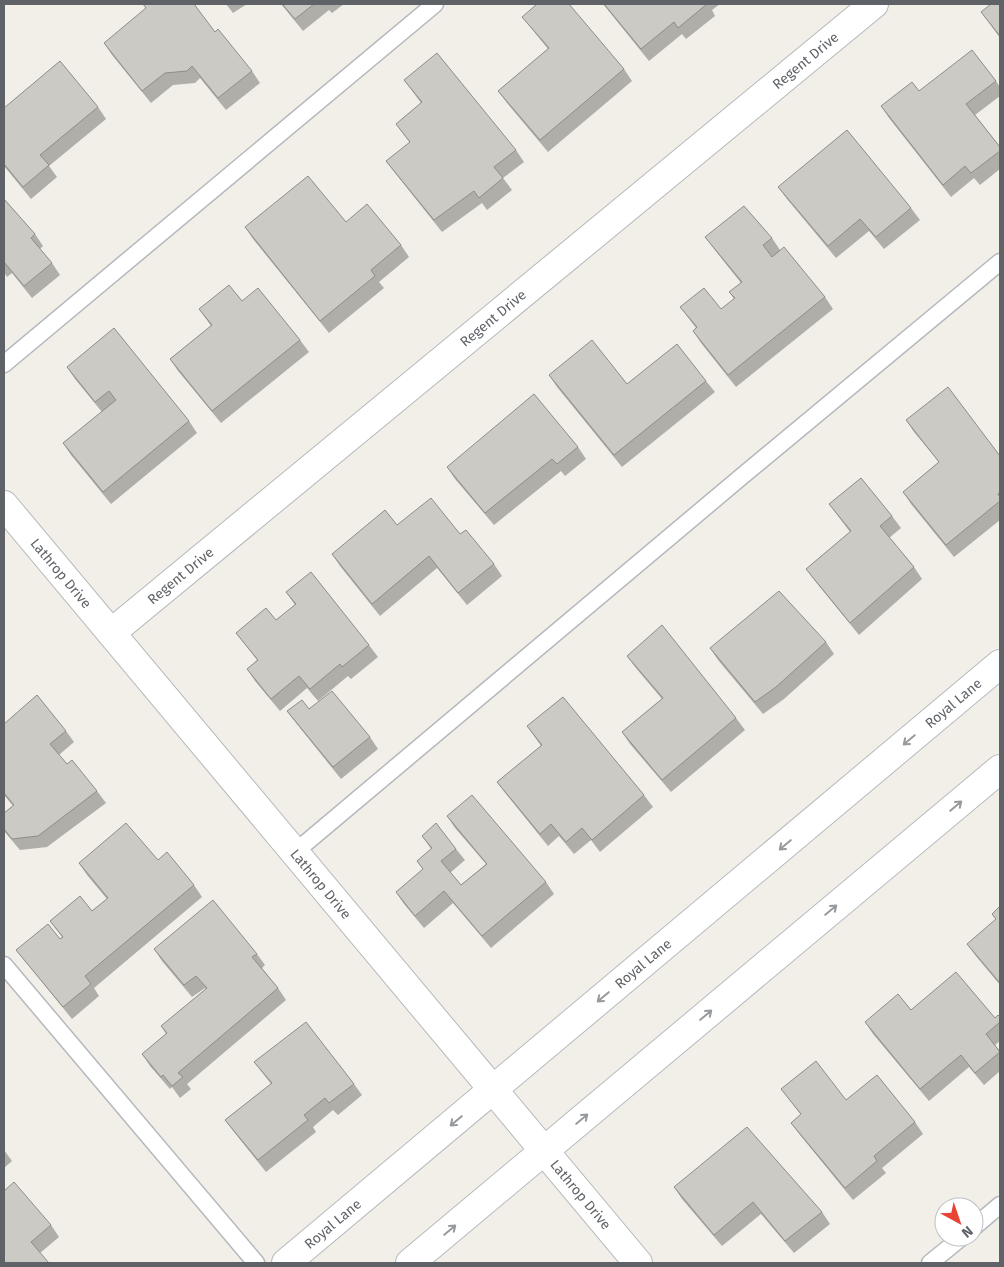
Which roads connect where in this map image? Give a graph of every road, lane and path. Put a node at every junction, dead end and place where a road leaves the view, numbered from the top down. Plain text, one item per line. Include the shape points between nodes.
1 (435, 4) edge
2 (874, 4) edge
3 (1000, 262) edge
4 (4, 364) edge
5 (4, 505) edge
6 (111, 633) junction
7 (1000, 664) edge
8 (1000, 769) edge
9 (295, 852) junction
10 (4, 965) edge
11 (493, 1089) junction
12 (544, 1150) junction
13 (1000, 1205) edge
14 (984, 1219) edge
15 (950, 1247) edge
16 (256, 1263) edge
17 (286, 1263) edge
18 (410, 1263) edge
19 (638, 1263) edge
20 (930, 1263) edge

1 - 4 lane
2 - 6 street, Regent Drive
3 - 9 lane
5 - 6 street, Lathrop Drive
6 - 9 street, Lathrop Drive
7 -> 11 street, Royal Lane
12 -> 8 street
9 - 11 street, Lathrop Drive
10 - 16 lane
11 - 12 street, Lathrop Drive
11 -> 17 street, Royal Lane
18 -> 12 street
12 - 19 street, Lathrop Drive
13 - 14 lane
15 - 20 lane

